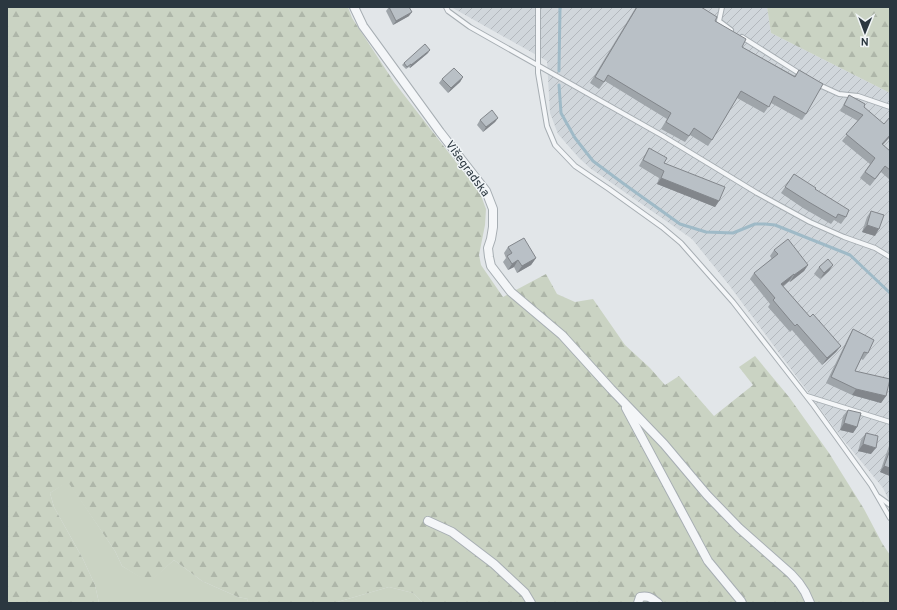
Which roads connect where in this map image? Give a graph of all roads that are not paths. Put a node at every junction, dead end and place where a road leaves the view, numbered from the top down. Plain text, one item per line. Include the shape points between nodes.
1 (354, 7) edge
2 (446, 7) edge
3 (538, 7) edge
4 (722, 7) edge
5 (734, 32) edge
6 (740, 36) edge
7 (539, 66) junction
8 (806, 78) edge
9 (812, 82) edge
10 (890, 107) edge
11 (890, 257) edge
12 (807, 396) junction
13 (622, 400) junction
14 (890, 422) edge
15 (877, 495) junction
16 (890, 505) edge
17 (890, 518) edge
18 (428, 521) dead end
19 (531, 603) edge
20 (638, 603) edge
21 (658, 603) edge
22 (742, 603) edge
23 (810, 603) edge

1 - 13 street, Višegradska via 363,26 486,191 493,209 493,226 488,248 491,266 511,292 562,335
2 - 7 lane via 470,27
3 - 7 lane
4 - 5 lane via 719,21
6 - 8 lane
7 - 11 lane via 810,222 875,248
7 - 12 lane via 547,126 555,145 575,166 681,243 733,302
9 - 10 lane via 839,94 858,96
12 - 14 lane
12 - 15 lane
13 - 22 street via 708,561
13 - 23 street via 707,495 799,583
15 - 16 lane
15 - 17 lane
18 - 19 street via 452,532 494,564 525,593
20 - 21 street via 640,598 645,596

